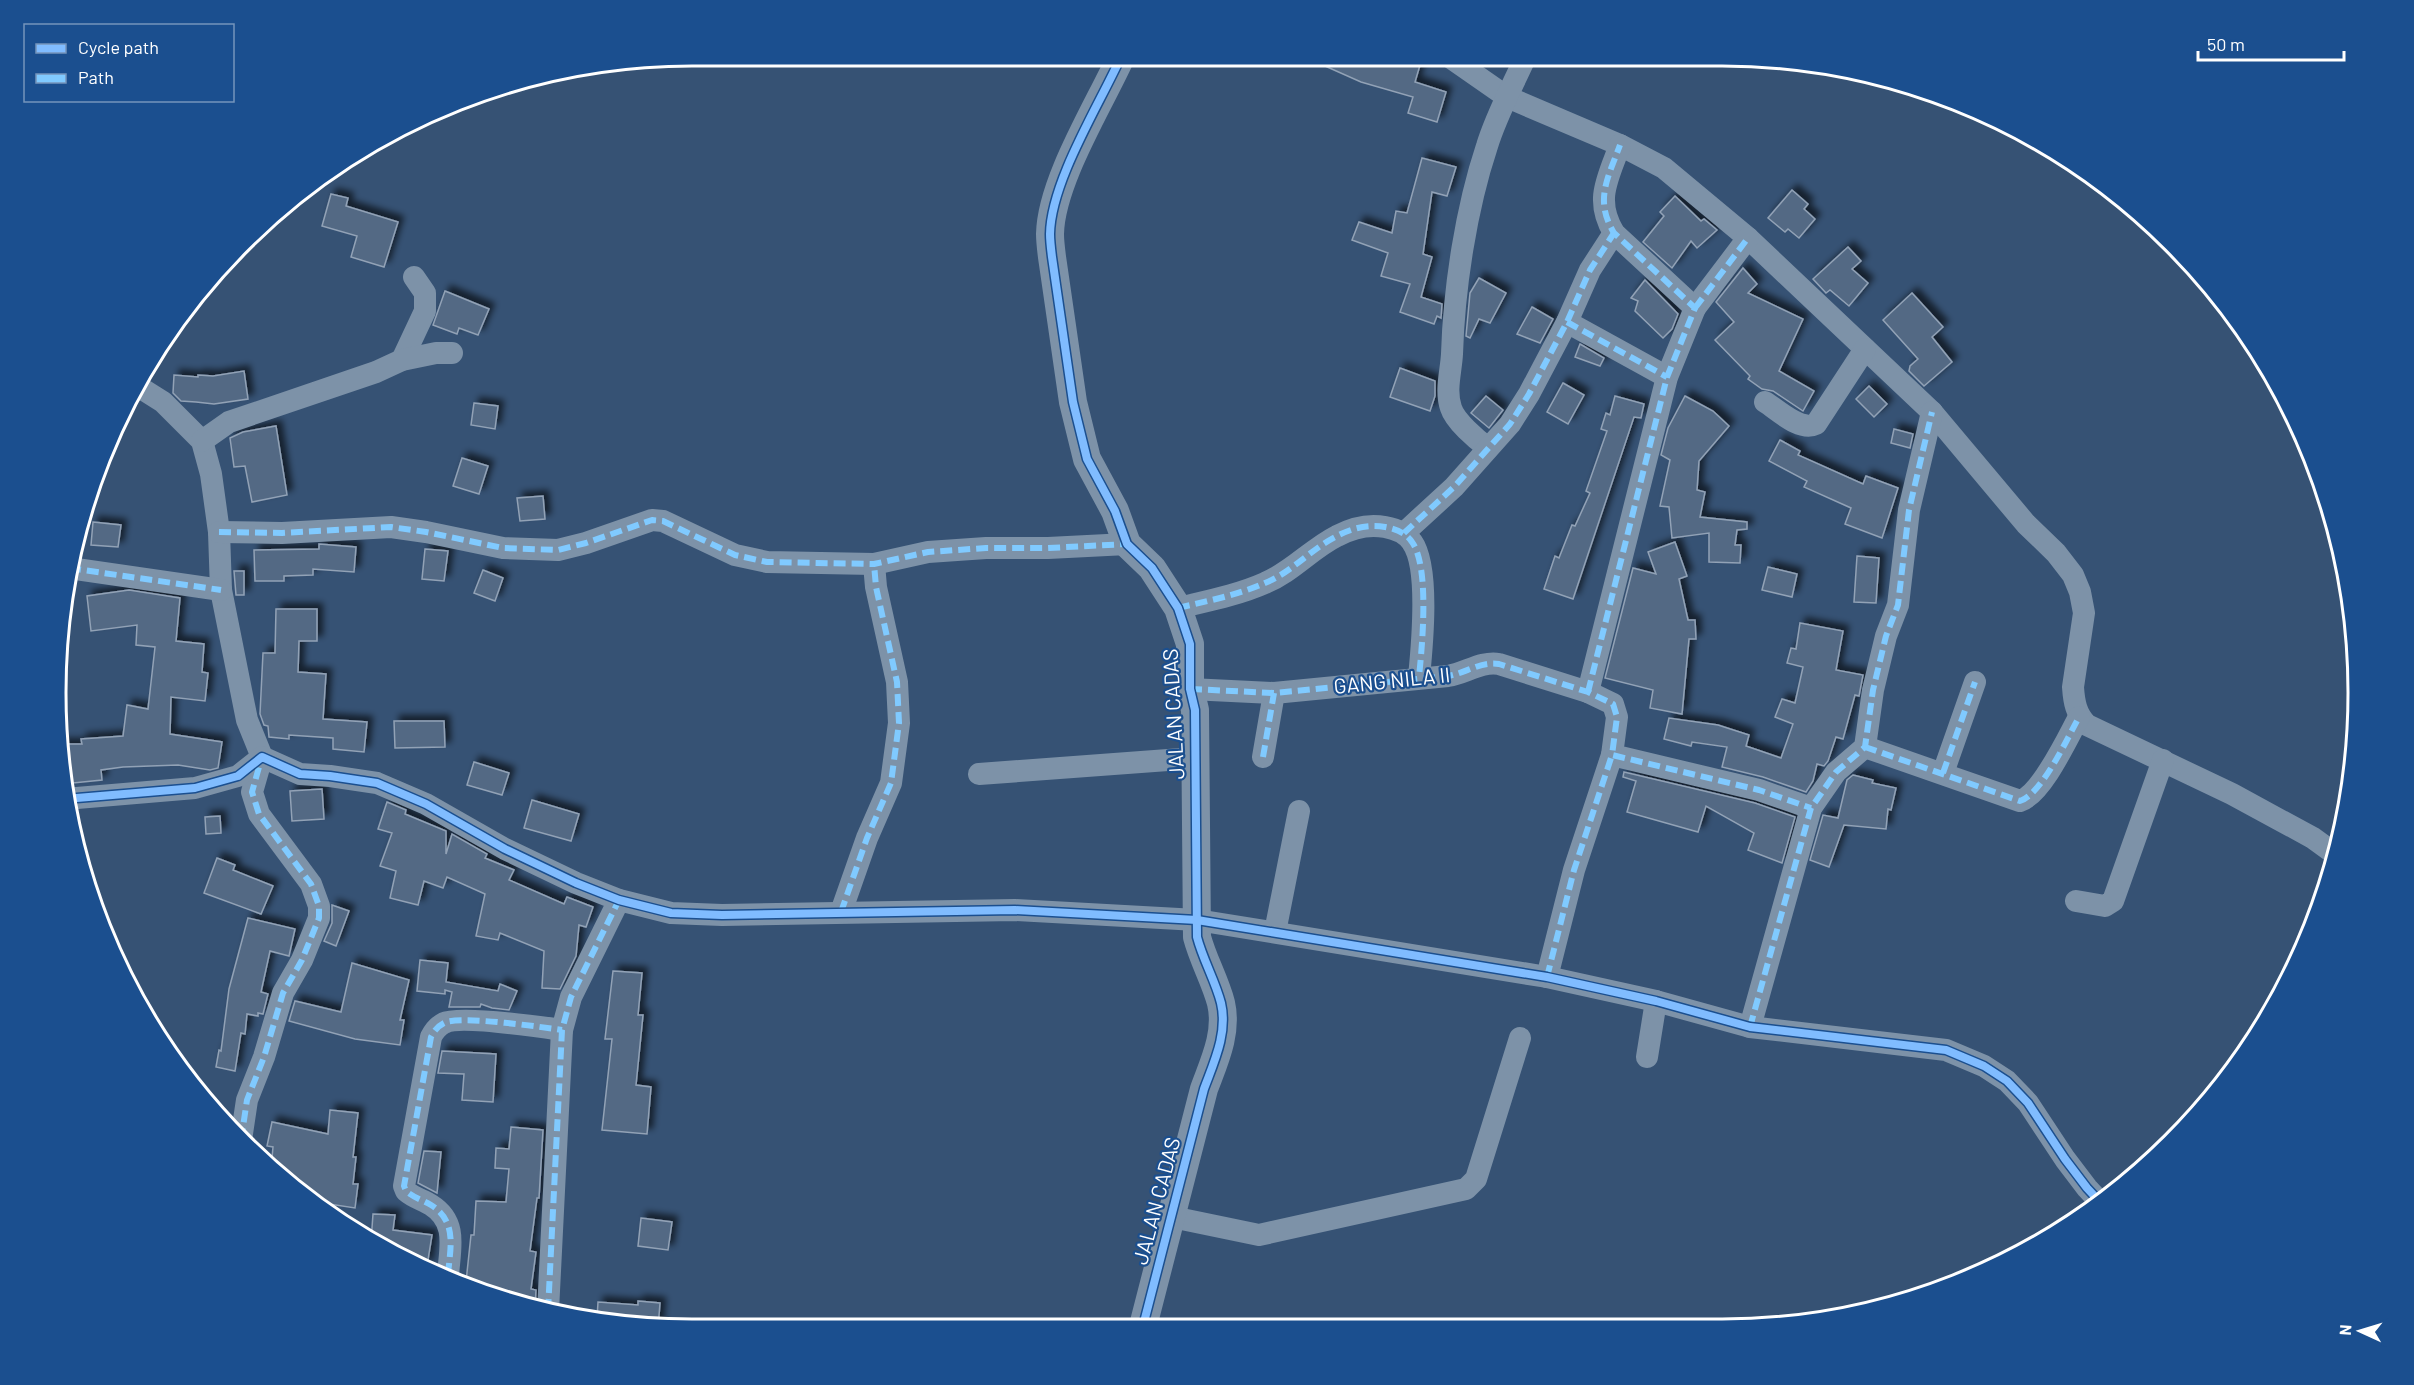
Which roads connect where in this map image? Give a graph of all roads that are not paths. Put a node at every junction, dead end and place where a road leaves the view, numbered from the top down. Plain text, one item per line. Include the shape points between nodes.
1 (1117, 66) edge
2 (1462, 66) edge
3 (1521, 66) edge
4 (1507, 97) junction
5 (1620, 145) junction
6 (1614, 233) junction
7 (1748, 238) junction
8 (414, 278) dead end
9 (1695, 308) junction
10 (1567, 322) junction
11 (1865, 349) junction
12 (452, 353) dead end
13 (402, 360) junction
14 (1667, 377) junction
15 (144, 390) edge
16 (1766, 402) dead end
17 (1932, 412) junction
18 (202, 441) junction
19 (1488, 448) junction
20 (219, 532) junction
21 (1404, 533) junction
22 (1127, 544) junction
23 (874, 564) junction
24 (78, 569) edge
25 (221, 590) junction
26 (1178, 609) junction
27 (1419, 677) junction
28 (1976, 682) dead end
29 (1190, 689) junction
30 (1588, 692) junction
31 (1274, 693) junction
32 (2079, 717) junction
33 (1865, 747) junction
34 (1612, 755) junction
35 (262, 757) junction
36 (1195, 758) junction
37 (1263, 758) dead end
38 (2163, 760) junction
39 (1943, 773) junction
40 (979, 774) dead end
41 (75, 798) edge
42 (1811, 808) junction
43 (1299, 811) dead end
44 (2328, 849) edge
45 (619, 900) junction
46 (2076, 901) dead end
47 (841, 912) junction
48 (1197, 920) junction
49 (1275, 932) junction
50 (1547, 977) junction
51 (1656, 1001) junction
52 (1750, 1027) junction
53 (562, 1030) junction
54 (1520, 1038) dead end
55 (1647, 1057) dead end
56 (243, 1129) edge
57 (2094, 1196) edge
58 (1172, 1217) junction
59 (448, 1269) edge
60 (548, 1302) edge
61 (1145, 1319) edge

1 - 22 street, JALAN CADAS via 1075,150 1058,196 1050,234 1080,436
2 - 4 street
3 - 4 street
4 - 5 street
4 - 19 street via 1474,187 1453,320 1448,395 1452,411
5 - 6 street via 1604,187 1603,201
5 - 7 street via 1664,168
6 - 9 street
6 - 10 street via 1590,270
7 - 9 street
7 - 11 street
8 - 13 street via 425,293 425,311
9 - 14 street
10 - 14 street
10 - 19 street via 1529,394 1510,424
11 - 16 street via 1816,424 1806,426
11 - 17 street
12 - 13 street
13 - 18 street via 229,422
14 - 30 street
15 - 18 street via 163,402
17 - 32 street via 2073,575 2084,613 2073,687
17 - 33 street via 1909,510 1898,605 1873,690
18 - 20 street
19 - 21 street via 1454,487
20 - 23 street via 391,527 503,548 558,550 652,520 663,521 735,555 767,562
20 - 25 street
21 - 26 street via 1380,526 1351,530 1326,542 1266,583
21 - 27 street via 1413,543 1419,563 1425,620
22 - 23 street via 928,552
22 - 26 street, JALAN CADAS via 1152,568
23 - 47 street via 897,682 898,732 891,783
24 - 25 street
25 - 35 street via 247,720
26 - 29 street, JALAN CADAS via 1190,644
27 - 30 street, GANG NILA II via 1458,674 1492,663
27 - 31 street, GANG NILA II
28 - 39 street
29 - 31 street, GANG NILA II
29 - 36 street, JALAN CADAS via 1195,710
30 - 34 street, GANG NILA II via 1605,698 1616,710
31 - 37 street
32 - 38 street via 2094,729
32 - 39 street via 2039,784 2024,800
33 - 39 street
33 - 42 street via 1836,772
34 - 42 street via 1759,790
34 - 50 street via 1574,870
35 - 41 street via 238,776 195,788
35 - 45 street via 300,774 377,783 426,804 505,849
35 - 56 street via 252,792 259,814 311,884 319,918 283,993 247,1100
36 - 40 street
36 - 48 street, JALAN CADAS
38 - 44 street
38 - 46 street via 2113,901 2105,906
42 - 52 street
43 - 49 street
45 - 47 street via 671,913
45 - 53 street via 572,997
47 - 48 street via 1015,910
48 - 49 street
48 - 58 street, JALAN CADAS via 1202,955 1221,1004 1222,1032
49 - 50 street
50 - 51 street
51 - 52 street
51 - 55 street
52 - 57 street via 1947,1050 1984,1066 2007,1081 2028,1103
53 - 59 street via 450,1021 437,1028 431,1037 404,1186 446,1219 451,1238
53 - 60 street
54 - 58 street via 1479,1170 1466,1189 1259,1235
58 - 61 street, JALAN CADAS

